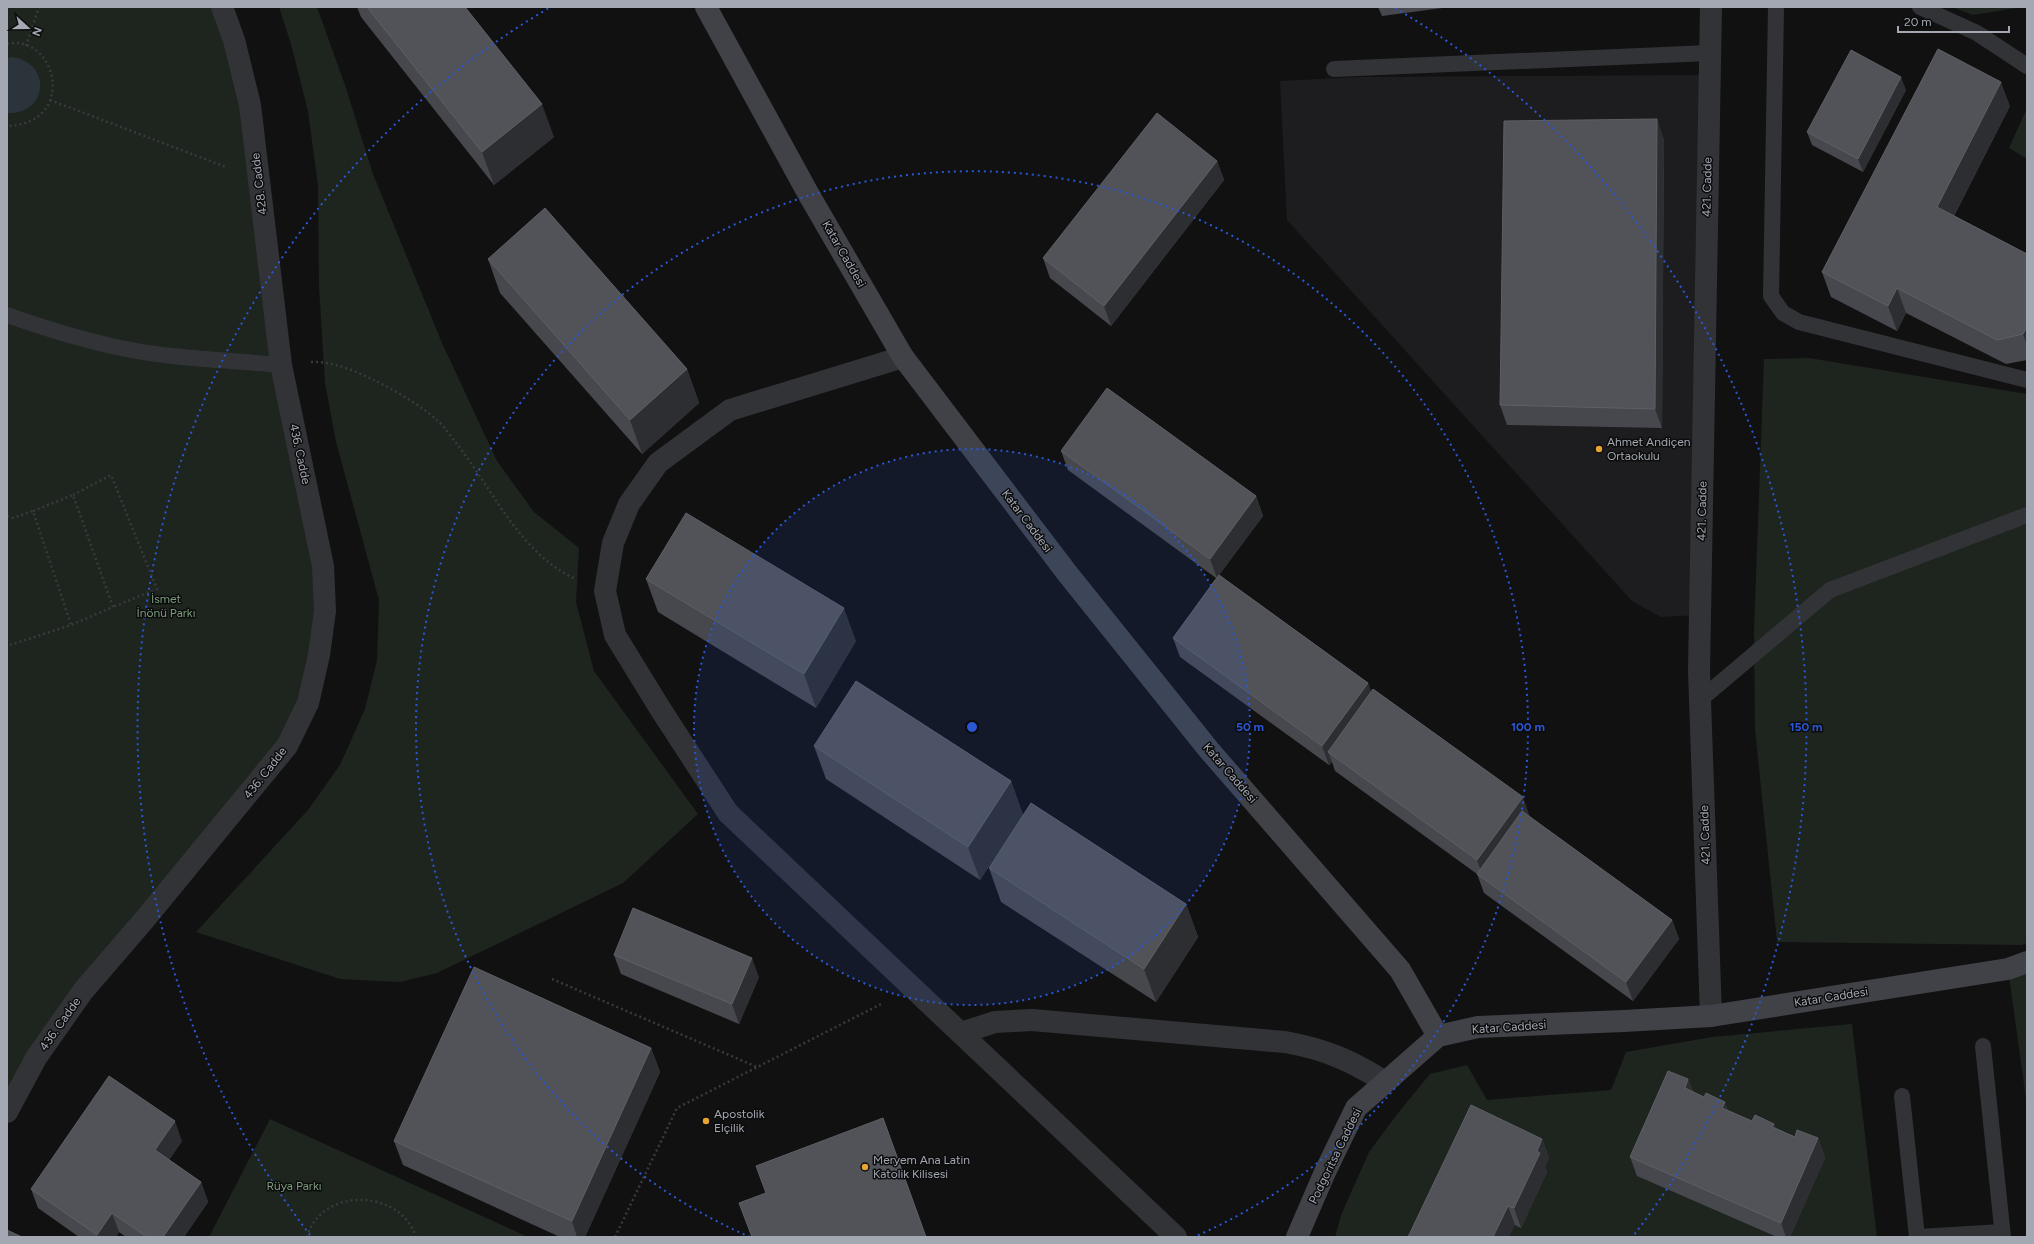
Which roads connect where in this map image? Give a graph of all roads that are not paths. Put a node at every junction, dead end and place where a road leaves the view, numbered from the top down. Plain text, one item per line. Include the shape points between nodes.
1 (222, 7) edge
2 (706, 7) edge
3 (1710, 7) edge
4 (1776, 7) edge
5 (1920, 7) edge
6 (1709, 53) junction
7 (2027, 66) edge
8 (1334, 69) dead end
9 (7, 315) edge
10 (903, 357) junction
11 (281, 365) junction
12 (2027, 380) edge
13 (2027, 515) edge
14 (1700, 700) junction
15 (2027, 962) edge
16 (1711, 1016) junction
17 (962, 1033) junction
18 (1438, 1036) junction
19 (1983, 1046) dead end
20 (1386, 1082) junction
21 (1902, 1096) dead end
22 (7, 1112) edge
23 (2003, 1235) edge
24 (1176, 1237) edge
25 (1297, 1237) edge
26 (1918, 1237) edge

1 - 11 street, 428. Cadde via 234,40 250,105
2 - 10 main road, Katar Caddesi
3 - 6 street, 421. Cadde
4 - 12 lane via 1771,296 1783,313 1799,322
5 - 7 lane via 1977,33
6 - 8 lane
6 - 14 street, 421. Cadde
9 - 11 lane via 48,330 122,348 185,357
10 - 17 street via 730,410 658,463 629,504 613,543 605,591 616,635 661,710 728,812
10 - 18 main road, Katar Caddesi via 1067,573 1209,750 1400,970
11 - 22 street, 436. Cadde via 323,566 325,611 319,655 308,703 287,746 83,991 36,1058
13 - 14 lane via 1830,590
14 - 16 street, 421. Cadde
15 - 16 main road, Katar Caddesi via 2008,969
16 - 18 main road, Katar Caddesi via 1478,1027
17 - 20 street via 995,1022 1032,1020 1285,1042 1336,1055
17 - 24 street
18 - 20 main road, Podgoritsa Caddesi
19 - 23 lane
20 - 25 main road, Podgoritsa Caddesi via 1356,1108
21 - 26 lane
23 - 26 lane

